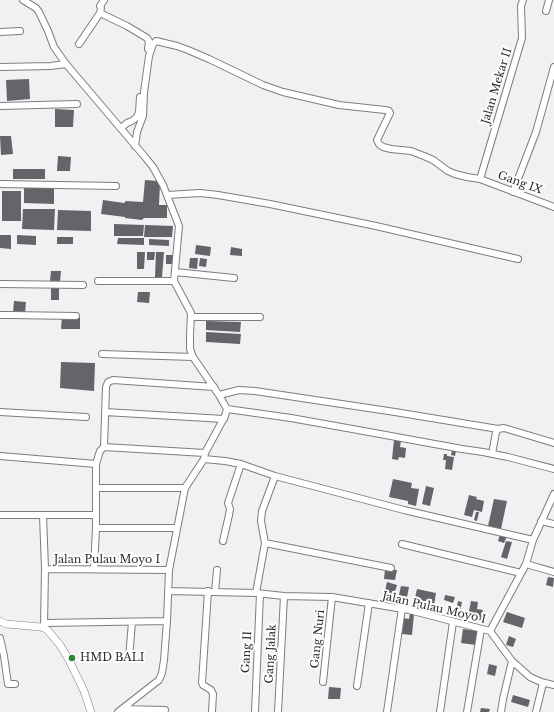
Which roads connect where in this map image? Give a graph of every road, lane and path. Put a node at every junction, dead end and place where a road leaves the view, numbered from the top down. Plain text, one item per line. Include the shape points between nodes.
1 (23, 0) edge
2 (104, 0) edge
3 (522, 0) edge
4 (549, 0) edge
5 (546, 11) dead end
6 (100, 13) junction
7 (0, 32) edge
8 (20, 32) dead end
9 (79, 44) dead end
10 (66, 64) junction
11 (0, 67) edge
12 (554, 67) edge
13 (76, 104) dead end
14 (0, 106) edge
15 (124, 126) junction
16 (136, 146) junction
17 (480, 178) junction
18 (0, 184) edge
19 (116, 186) dead end
20 (513, 192) junction
21 (167, 195) junction
22 (554, 207) edge
23 (518, 260) dead end
24 (175, 272) junction
25 (234, 278) dead end
26 (98, 281) dead end
27 (174, 281) junction
28 (0, 284) edge
29 (83, 285) dead end
30 (0, 315) edge
31 (76, 316) dead end
32 (195, 317) junction
33 (260, 317) dead end
34 (102, 354) dead end
35 (193, 358) junction
36 (214, 387) junction
37 (219, 395) junction
38 (227, 409) junction
39 (0, 412) edge
40 (105, 412) junction
41 (86, 417) dead end
42 (224, 419) junction
43 (498, 429) junction
44 (554, 443) edge
45 (104, 447) junction
46 (492, 454) junction
47 (0, 456) edge
48 (207, 458) junction
49 (96, 464) junction
50 (241, 464) junction
51 (554, 469) edge
52 (275, 476) junction
53 (96, 488) junction
54 (185, 488) junction
55 (554, 494) edge
56 (552, 501) edge
57 (0, 514) edge
58 (96, 514) junction
59 (44, 515) junction
60 (541, 520) junction
61 (554, 524) edge
62 (96, 528) junction
63 (176, 528) junction
64 (533, 540) junction
65 (223, 541) dead end
66 (265, 543) junction
67 (402, 544) dead end
68 (526, 564) junction
69 (392, 568) dead end
70 (45, 569) junction
71 (94, 569) junction
72 (169, 570) junction
73 (217, 570) dead end
74 (554, 572) edge
75 (521, 573) junction
76 (168, 590) junction
77 (208, 591) junction
78 (215, 592) junction
79 (258, 593) junction
80 (284, 596) junction
81 (332, 597) junction
82 (369, 603) junction
83 (402, 608) junction
84 (167, 621) junction
85 (132, 622) junction
86 (453, 622) junction
87 (2, 624) edge
88 (44, 625) junction
89 (481, 629) junction
90 (490, 631) junction
91 (0, 638) edge
92 (2, 656) edge
93 (129, 659) dead end
94 (512, 661) junction
95 (323, 682) dead end
96 (543, 683) junction
97 (0, 684) edge
98 (8, 684) junction
99 (15, 684) dead end
100 (554, 684) edge
101 (357, 686) dead end
102 (120, 710) edge
103 (165, 710) dead end
104 (91, 712) edge
105 (212, 712) edge
106 (255, 712) edge
107 (278, 712) edge
108 (387, 712) edge
109 (440, 712) edge
110 (467, 712) edge
111 (501, 712) edge
112 (536, 712) edge

1 - 10 street via 39,12 54,47
2 - 6 street via 100,6
3 - 17 street, Jalan Mekar II via 522,38
4 - 5 street
6 - 9 street
6 - 15 street via 149,40 139,112 135,119
7 - 8 street
10 - 11 street
10 - 15 street
12 - 20 street via 536,132
13 - 14 street
15 - 16 street
16 - 17 street, Gang IX via 149,56 156,41 188,50 283,92 339,105 389,111 377,140 383,147 411,151 433,160 455,174
16 - 21 street via 153,167
17 - 20 street, Gang IX
18 - 19 street
20 - 22 street, Gang IX
21 - 23 street via 218,195 270,204
21 - 24 street via 179,226
24 - 25 street
24 - 27 street
26 - 27 street
27 - 32 street
28 - 29 street
30 - 31 street
32 - 33 street
32 - 35 street via 190,335
34 - 35 street
35 - 36 street
36 - 37 street
36 - 40 street via 110,381 106,387
37 - 38 street
37 - 43 street via 239,390
38 - 42 street
38 - 46 street
39 - 41 street
40 - 42 street
40 - 45 street
42 - 48 street
43 - 44 street via 504,428
43 - 46 street
45 - 48 street
45 - 49 street
46 - 51 street
47 - 49 street
48 - 50 street
48 - 54 street
49 - 53 street
50 - 52 street
50 - 65 street via 228,503 230,509
52 - 64 street
52 - 66 street via 262,511
53 - 54 street
53 - 58 street
54 - 63 street
55 - 56 street
56 - 60 street
57 - 59 street
58 - 59 street
58 - 62 street
59 - 70 street, Jalan Pulau Moyo I
60 - 61 street
60 - 64 street
62 - 63 street
62 - 71 street
63 - 72 street
64 - 68 street
66 - 69 street
66 - 79 street, Gang II
67 - 75 street
68 - 74 street
68 - 75 street
70 - 71 street, Jalan Pulau Moyo I
70 - 88 street, Jalan Pulau Moyo I
71 - 72 street, Jalan Pulau Moyo I
72 - 76 street
73 - 78 street
75 - 90 street
76 - 77 street, Jalan Pulau Moyo I
76 - 84 street
77 - 78 street, Jalan Pulau Moyo I
77 - 105 street via 202,682 213,694
78 - 79 street, Jalan Pulau Moyo I
79 - 80 street, Jalan Pulau Moyo I
79 - 106 street, Gang II
80 - 81 street, Jalan Pulau Moyo I
80 - 107 street, Gang Jalak
81 - 82 street, Jalan Pulau Moyo I
81 - 95 street, Gang Nuri
82 - 83 street, Jalan Pulau Moyo I
82 - 101 street
83 - 86 street, Jalan Pulau Moyo I
83 - 108 street
84 - 85 street
84 - 102 street via 162,673 158,680
85 - 88 street
85 - 93 street
86 - 89 street, Jalan Pulau Moyo I
86 - 109 street
87 - 88 street
88 - 104 street via 69,660
89 - 90 street, Jalan Pulau Moyo I
89 - 110 street
90 - 94 street, Jalan Pulau Moyo I
91 - 92 street
92 - 98 street
94 - 96 street, Jalan Pulau Moyo I via 530,677
94 - 111 street
96 - 100 street, Jalan Pulau Moyo I
96 - 112 street
97 - 98 street
98 - 99 street
102 - 103 street

